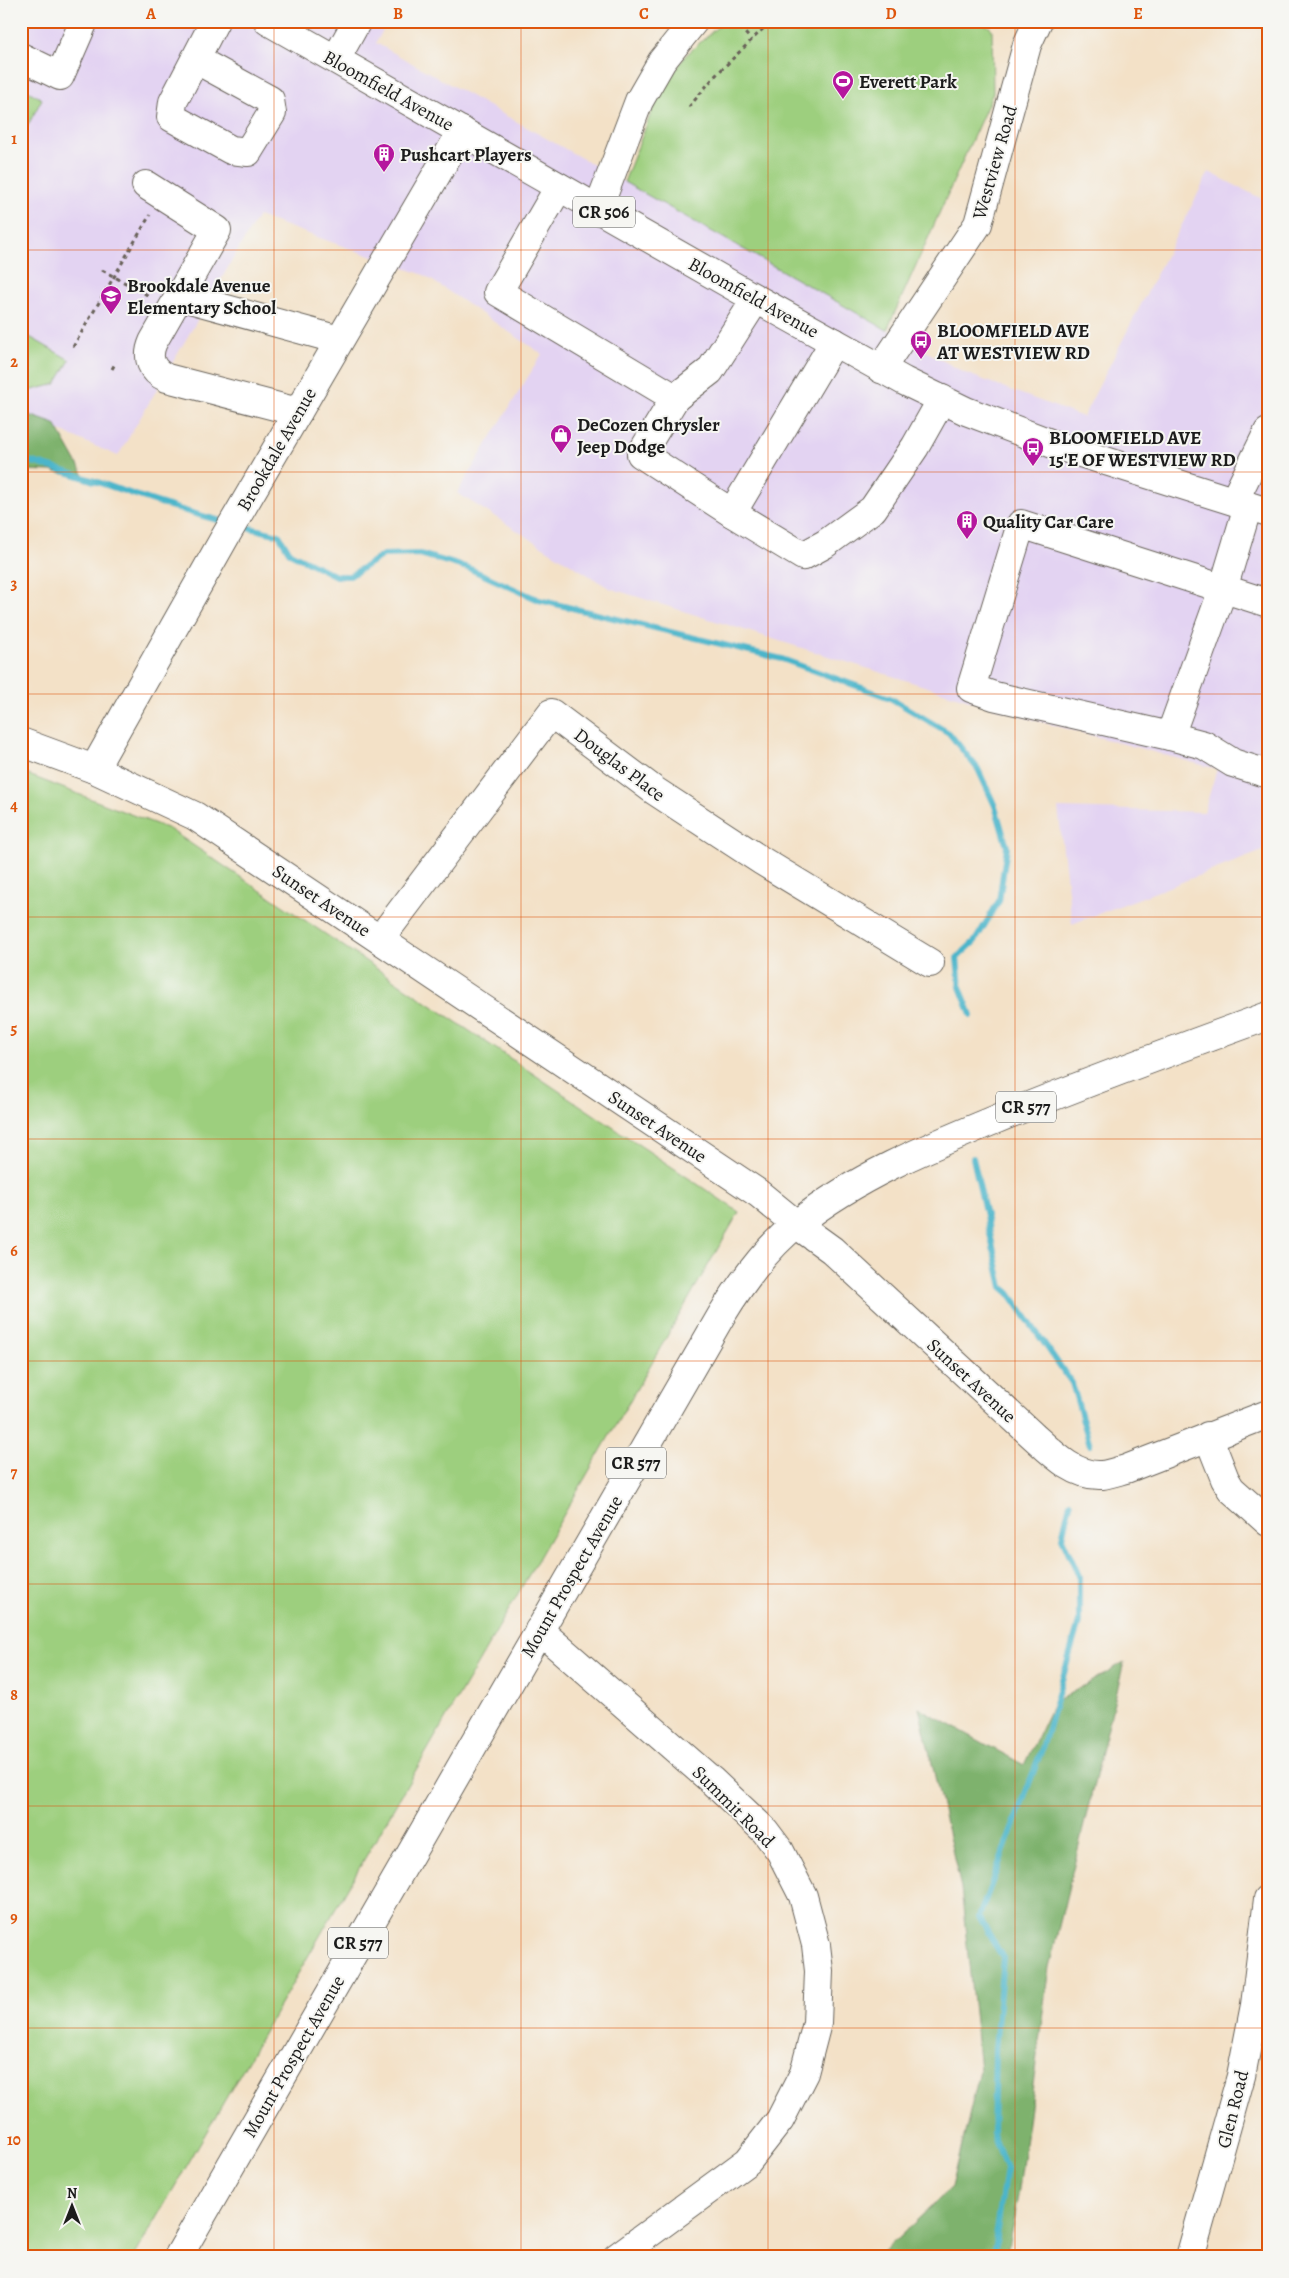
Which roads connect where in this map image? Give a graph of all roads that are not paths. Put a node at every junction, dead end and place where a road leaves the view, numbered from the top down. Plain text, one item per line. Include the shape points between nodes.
1 (84, 21) edge
2 (215, 21) edge
3 (268, 21) edge
4 (358, 21) edge
5 (694, 21) edge
6 (1038, 21) edge
7 (21, 57) edge
8 (195, 59) dead end
9 (336, 59) junction
10 (462, 131) junction
11 (559, 187) junction
12 (150, 197) road end
13 (598, 209) junction
14 (178, 296) junction
15 (756, 299) junction
16 (339, 340) junction
17 (834, 342) junction
18 (881, 369) junction
19 (675, 398) junction
20 (942, 400) junction
21 (298, 412) junction
22 (1268, 432) edge
23 (1250, 506) edge
24 (732, 513) junction
25 (1223, 589) junction
26 (1268, 602) edge
27 (1170, 736) junction
28 (21, 742) edge
29 (94, 769) junction
30 (1268, 774) edge
31 (380, 939) junction
32 (930, 963) dead end
33 (1268, 1016) edge
34 (796, 1224) junction
35 (1268, 1414) edge
36 (1208, 1436) junction
37 (1268, 1522) edge
38 (539, 1630) junction
39 (1268, 1899) edge
40 (178, 2257) edge
41 (617, 2257) edge
42 (1190, 2257) edge

1 - 7 street via 60,76
2 - 8 street
3 - 9 street, Bloomfield Avenue / CR 506
4 - 9 street
5 - 13 street via 662,61 639,101
6 - 18 street, Westview Road via 1027,45 978,224
9 - 10 street, Bloomfield Avenue / CR 506
10 - 11 street, Bloomfield Avenue / CR 506
10 - 16 street, Brookdale Avenue
11 - 13 street, Bloomfield Avenue / CR 506
11 - 19 street via 498,292
12 - 14 street via 217,230
13 - 15 street, Bloomfield Avenue / CR 506
14 - 16 street
14 - 21 street via 150,349 154,370 166,378
15 - 17 street, Bloomfield Avenue / CR 506
15 - 19 street via 710,371
16 - 21 street, Brookdale Avenue
17 - 18 street, Bloomfield Avenue / CR 506
17 - 24 street
18 - 20 street, Bloomfield Avenue / CR 506
19 - 24 street via 641,454
20 - 23 street, Bloomfield Avenue / CR 506 via 1058,446
20 - 24 street via 873,509 803,556
21 - 29 street, Brookdale Avenue
22 - 23 street
23 - 25 street
25 - 26 street
25 - 27 street
25 - 27 street via 1021,524 971,688
27 - 30 street via 1204,745 1233,763
28 - 29 street, Sunset Avenue
29 - 31 street, Sunset Avenue via 195,816
31 - 32 street, Douglas Place via 551,713 655,792
31 - 34 street, Sunset Avenue via 758,1193
33 - 34 street, Mount Prospect Avenue / CR 577 via 1078,1085 919,1152 833,1197
34 - 36 street, Sunset Avenue via 832,1250 1057,1458 1069,1465 1102,1475 1126,1469
34 - 38 street, Mount Prospect Avenue / CR 577 via 733,1297
35 - 36 street, Sunset Avenue
36 - 37 street via 1231,1489
38 - 40 street, Mount Prospect Avenue / CR 577
38 - 41 street, Summit Road via 766,1831 803,1896 817,1954 819,1997 812,2049 804,2073 780,2120 748,2161
39 - 42 street, Glen Road via 1255,2005 1241,2076

